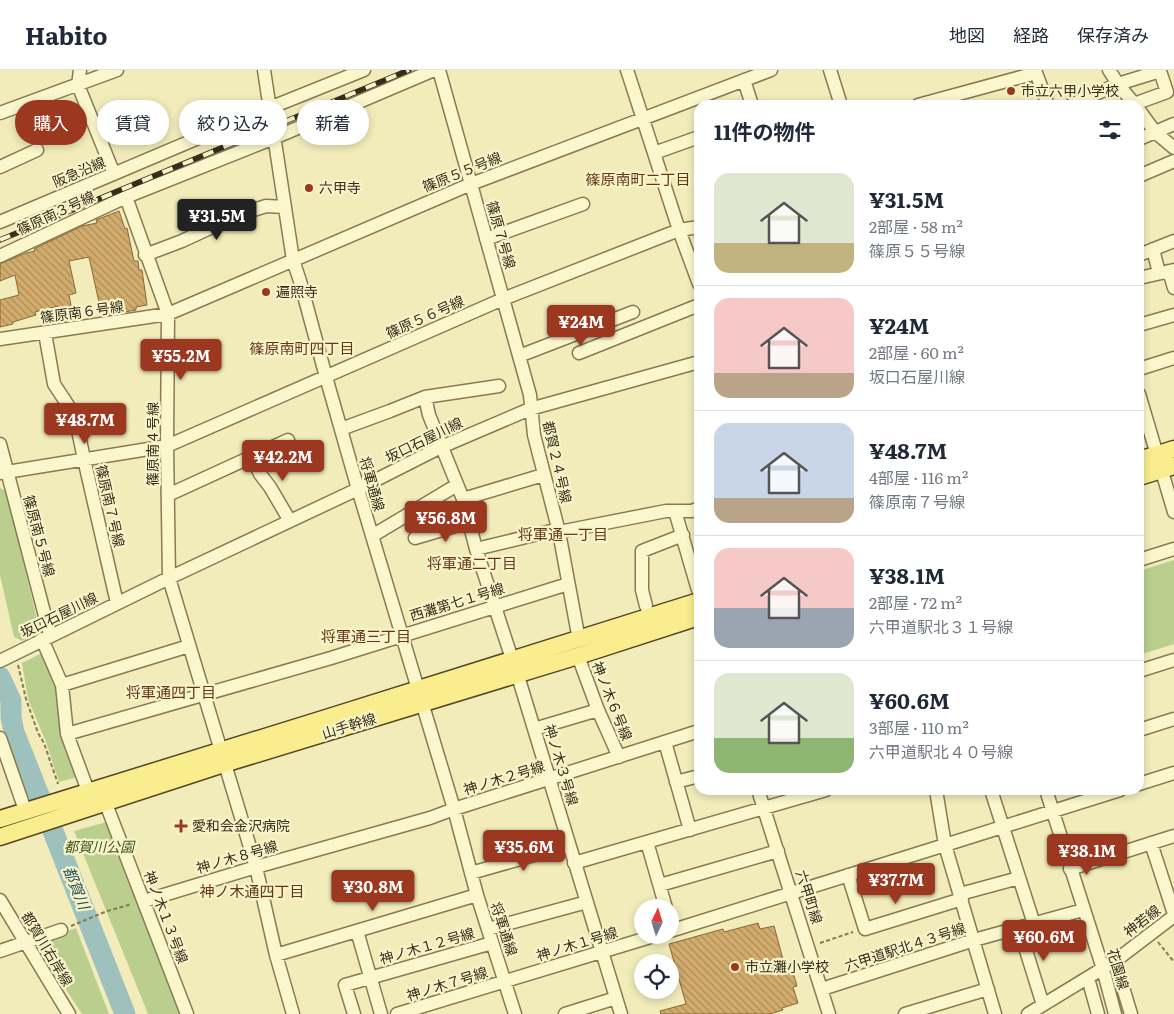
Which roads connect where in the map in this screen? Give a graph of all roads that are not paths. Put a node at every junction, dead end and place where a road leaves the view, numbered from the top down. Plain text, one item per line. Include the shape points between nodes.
1 (80, 70) edge
2 (117, 70) edge
3 (264, 70) edge
4 (364, 70) edge
5 (434, 70) edge
6 (439, 70) edge
7 (627, 70) edge
8 (771, 70) edge
9 (830, 70) edge
10 (1109, 70) edge
11 (1035, 72) edge
12 (744, 80) junction
13 (1118, 84) junction
14 (78, 85) junction
15 (269, 100) edge
16 (750, 100) edge
17 (839, 100) edge
18 (936, 100) edge
19 (1046, 100) edge
20 (1082, 100) edge
21 (1131, 100) edge
22 (287, 101) edge
23 (1144, 102) edge
24 (0, 113) edge
25 (1144, 116) edge
26 (643, 119) junction
27 (1174, 124) edge
28 (287, 132) edge
29 (1156, 132) junction
30 (1144, 137) edge
31 (694, 139) edge
32 (183, 145) edge
33 (256, 145) edge
34 (275, 145) edge
35 (1174, 148) edge
36 (36, 150) dead end
37 (654, 153) junction
38 (1174, 162) edge
39 (0, 167) edge
40 (114, 174) junction
41 (1144, 174) edge
42 (471, 184) junction
43 (126, 197) junction
44 (583, 204) dead end
45 (285, 207) junction
46 (0, 222) edge
47 (694, 228) edge
48 (679, 230) junction
49 (486, 238) junction
50 (1174, 241) edge
51 (1153, 249) junction
52 (1144, 253) edge
53 (145, 255) junction
54 (0, 256) edge
55 (293, 260) junction
56 (694, 270) edge
57 (1167, 271) edge
58 (1144, 277) edge
59 (1174, 288) edge
60 (504, 299) junction
61 (694, 307) edge
62 (633, 312) dead end
63 (168, 314) junction
64 (1174, 315) edge
65 (1144, 324) edge
66 (45, 333) junction
67 (0, 339) edge
68 (579, 352) dead end
69 (519, 356) junction
70 (1174, 358) edge
71 (694, 363) edge
72 (1144, 367) edge
73 (326, 376) junction
74 (499, 386) dead end
75 (425, 397) junction
76 (530, 408) junction
77 (341, 429) junction
78 (1145, 434) edge
79 (288, 440) dead end
80 (0, 444) edge
81 (167, 446) junction
82 (441, 447) junction
83 (1174, 449) edge
84 (252, 456) junction
85 (84, 460) junction
86 (1144, 461) edge
87 (1164, 463) edge
88 (4, 473) edge
89 (1144, 474) edge
90 (543, 475) junction
91 (457, 485) junction
92 (358, 489) junction
93 (168, 495) junction
94 (463, 498) junction
95 (694, 510) edge
96 (676, 511) junction
97 (1174, 512) edge
98 (290, 521) junction
99 (469, 522) junction
100 (559, 532) junction
101 (682, 535) junction
102 (372, 536) junction
103 (415, 538) dead end
104 (1174, 548) edge
105 (476, 549) junction
106 (1144, 558) edge
107 (694, 576) edge
108 (169, 578) junction
109 (568, 584) junction
110 (118, 603) junction
111 (694, 603) edge
112 (495, 606) junction
113 (646, 606) dead end
114 (694, 618) edge
115 (401, 636) junction
116 (46, 637) junction
117 (189, 646) junction
118 (578, 648) junction
119 (1174, 660) edge
120 (0, 661) edge
121 (515, 666) junction
122 (1144, 669) edge
123 (62, 684) junction
124 (205, 695) junction
125 (419, 696) junction
126 (598, 710) junction
127 (1174, 719) edge
128 (1144, 728) edge
129 (534, 730) junction
130 (694, 733) edge
131 (67, 734) junction
132 (0, 738) edge
133 (665, 742) junction
134 (222, 757) junction
135 (619, 757) junction
136 (1174, 773) edge
137 (694, 777) edge
138 (550, 779) junction
139 (676, 782) junction
140 (1144, 782) edge
141 (88, 791) junction
142 (760, 795) edge
143 (810, 795) edge
144 (937, 795) edge
145 (993, 795) edge
146 (1047, 795) edge
147 (1102, 795) edge
148 (106, 804) junction
149 (454, 809) junction
150 (765, 809) junction
151 (25, 810) junction
152 (1052, 812) junction
153 (0, 819) edge
154 (1003, 827) junction
155 (690, 830) junction
156 (1174, 836) edge
157 (0, 837) edge
158 (646, 842) junction
159 (1151, 843) junction
160 (569, 845) junction
161 (945, 845) junction
162 (778, 851) junction
163 (574, 862) junction
164 (256, 867) junction
165 (1070, 868) junction
166 (471, 873) junction
167 (848, 875) junction
168 (1019, 878) junction
169 (660, 885) junction
170 (792, 893) junction
171 (477, 895) junction
172 (961, 897) junction
173 (664, 899) edge
174 (0, 900) edge
175 (144, 901) junction
176 (587, 902) junction
177 (1083, 910) junction
178 (1174, 915) edge
179 (1034, 924) junction
180 (679, 925) edge
181 (66, 928) road end
182 (1019, 928) junction
183 (488, 930) junction
184 (357, 931) junction
185 (974, 940) junction
186 (26, 942) junction
187 (634, 942) edge
188 (492, 943) junction
189 (0, 951) edge
190 (602, 952) junction
191 (276, 955) junction
192 (1115, 961) junction
193 (1103, 969) junction
194 (371, 978) junction
195 (1088, 978) junction
196 (505, 982) junction
197 (822, 988) junction
198 (988, 988) junction
199 (616, 998) junction
200 (1043, 1005) junction
201 (425, 1010) edge
202 (69, 1014) edge
203 (187, 1014) edge
204 (293, 1014) edge
205 (354, 1014) edge
206 (382, 1014) edge
207 (397, 1014) edge
208 (515, 1014) edge
209 (565, 1014) edge
210 (621, 1014) edge
211 (829, 1014) edge
212 (905, 1014) edge
213 (995, 1014) edge
214 (1028, 1014) edge
215 (1098, 1014) edge
216 (1115, 1014) edge
217 (1131, 1014) edge

1 - 14 street
2 - 14 street
3 - 15 street, 将軍通線
4 - 22 street, 阪急沿線
5 - 28 street, 篠原南３号線
6 - 42 street, 篠原７号線
7 - 26 street
8 - 12 street, 篠原５５号線
9 - 17 street
10 - 13 street
11 - 18 street
11 - 19 street
12 - 16 street
12 - 26 street, 篠原５５号線
13 - 20 street
13 - 21 street
13 - 23 street via 1160,71 1167,92
14 - 24 street
14 - 40 street
25 - 29 street
26 - 37 street
26 - 42 street, 篠原５５号線
27 - 29 street
29 - 30 street
29 - 35 street
31 - 37 street
32 - 40 street, 阪急沿線
33 - 43 street, 篠原南３号線
34 - 45 street, 将軍通線
36 - 39 street
37 - 48 street
38 - 41 street
40 - 46 street, 阪急沿線
42 - 49 street, 篠原７号線
42 - 55 street, 篠原５５号線
43 - 53 street, 篠原南４号線
43 - 54 street, 篠原南３号線
44 - 49 street
45 - 53 street via 266,206 238,215
45 - 55 street, 将軍通線
47 - 48 street, 篠原５６号線
48 - 56 street
48 - 60 street, 篠原５６号線
49 - 60 street, 篠原７号線
50 - 51 street
51 - 52 street
51 - 57 street
53 - 63 street, 篠原南４号線
55 - 63 street, 篠原５５号線
55 - 73 street, 将軍通線
57 - 58 street
57 - 59 street
60 - 69 street, 篠原７号線
60 - 73 street, 篠原５６号線
61 - 68 street
62 - 69 street
63 - 66 street, 篠原南６号線
63 - 81 street, 篠原南４号線
64 - 65 street
66 - 67 street, 篠原南６号線
66 - 85 street, 篠原南７号線 via 54,384 75,416
69 - 76 street, 篠原７号線 via 530,395
70 - 72 street
71 - 76 street, 坂口石屋川線
73 - 77 street, 将軍通線
73 - 81 street, 篠原５６号線
74 - 75 street
75 - 77 street
75 - 82 street, 神ノ木３号線
76 - 82 street, 坂口石屋川線
76 - 90 street, 都賀２４号線
77 - 92 street, 将軍通線
78 - 87 street
79 - 84 street
80 - 88 street, 篠原南５号線
81 - 85 street, 篠原５６号線
81 - 93 street, 篠原南４号線
82 - 91 street, 神ノ木３号線
82 - 92 street, 坂口石屋川線
83 - 87 main road
84 - 93 street
84 - 98 street
85 - 88 street, 篠原５６号線
85 - 110 street, 篠原南７号線
86 - 87 main road
87 - 89 main road
87 - 97 street
88 - 116 street, 篠原南５号線
90 - 94 street
90 - 100 street, 都賀２４号線
91 - 94 street, 神ノ木３号線
91 - 102 street
92 - 98 street, 坂口石屋川線
92 - 102 street, 将軍通線
93 - 108 street, 篠原南４号線
94 - 99 street, 神ノ木３号線
95 - 96 street
96 - 100 street
96 - 101 street
98 - 108 street, 坂口石屋川線
99 - 103 street
99 - 105 street, 神ノ木３号線
100 - 105 street via 551,531
100 - 109 street, 都賀２４号線
101 - 107 street
101 - 113 street via 642,551 642,590
102 - 115 street, 将軍通線
104 - 106 street
105 - 112 street, 神ノ木３号線
108 - 110 street, 坂口石屋川線
108 - 117 street, 篠原南４号線
109 - 112 street, 西灘第七１号線
109 - 118 street, 都賀２４号線
110 - 116 street, 坂口石屋川線
111 - 118 main road, 山手幹線
112 - 115 street, 西灘第七１号線
112 - 121 street, 神ノ木３号線
114 - 118 main road, 山手幹線
115 - 124 street, 西灘第七１号線
115 - 125 street, 将軍通線
116 - 120 street, 坂口石屋川線 via 15,659
116 - 123 street, 篠原南５号線
117 - 123 street
117 - 124 street, 篠原南４号線
118 - 121 main road, 山手幹線
118 - 126 street, 神ノ木６号線
119 - 122 street
121 - 125 main road, 山手幹線
121 - 129 street, 神ノ木３号線
123 - 131 street, 篠原南５号線
124 - 131 street, 西灘第七１号線
124 - 134 street, 篠原南４号線
125 - 134 main road, 山手幹線 via 323,720
125 - 149 street, 将軍通線
126 - 129 street
126 - 135 street, 神ノ木６号線
127 - 128 street
129 - 138 street, 神ノ木３号線
130 - 133 street, 神ノ木２号線
131 - 141 street, 篠原南５号線
132 - 151 street
133 - 135 street, 神ノ木２号線
133 - 139 street
134 - 141 main road, 山手幹線
134 - 148 main road, 山手幹線
134 - 164 street, 篠原南４号線
135 - 138 street, 神ノ木２号線
136 - 140 street
137 - 139 street
138 - 149 street, 神ノ木２号線
138 - 160 street, 神ノ木３号線
139 - 155 street
141 - 151 main road, 山手幹線 via 61,791
142 - 150 street, 六甲町線
143 - 150 street
144 - 161 street
145 - 154 street
146 - 152 street, 花園線
147 - 152 street
148 - 157 main road, 山手幹線
148 - 175 street, 神ノ木１３号線
149 - 164 street, 神ノ木８号線
149 - 166 street, 将軍通線
150 - 155 street
150 - 162 street, 六甲町線
151 - 153 main road, 山手幹線
152 - 154 street
152 - 165 street, 花園線
154 - 161 street
154 - 168 street
155 - 158 street
156 - 159 street
158 - 163 street
158 - 169 street
159 - 165 street
159 - 178 street
160 - 163 street, 神ノ木３号線
160 - 166 street
161 - 167 street
161 - 172 street
162 - 169 street
162 - 170 street, 六甲町線
163 - 176 street, 神ノ木３号線
164 - 175 street, 神ノ木８号線
164 - 191 street, 篠原南４号線
165 - 177 street, 花園線
166 - 171 street, 将軍通線
167 - 170 street
167 - 172 street via 865,928
168 - 172 street
168 - 179 street
169 - 173 street
170 - 180 street
170 - 197 street, 六甲町線
171 - 183 street, 将軍通線
171 - 184 street
172 - 185 street
174 - 186 street, 都賀川右岸線
175 - 203 street, 神ノ木１３号線
176 - 183 street
176 - 190 street, 神ノ木３号線
177 - 179 street, 六甲道駅北４３号線
177 - 193 street, 花園線
178 - 192 street, 神若線
179 - 182 street, 六甲道駅北４３号線
181 - 186 street
182 - 185 street, 六甲道駅北４３号線
182 - 200 street
183 - 188 street, 将軍通線
184 - 191 street
184 - 194 street
185 - 197 street, 六甲道駅北４３号線
185 - 198 street
186 - 189 street
186 - 202 street, 都賀川右岸線
187 - 190 street, 神ノ木１号線
188 - 194 street, 神ノ木１２号線
188 - 196 street, 将軍通線
190 - 196 street, 神ノ木１号線
190 - 199 street, 神ノ木３号線
191 - 204 street, 篠原南４号線
192 - 193 street, 神若線
192 - 217 street
193 - 195 street, 神若線
193 - 216 street, 花園線
194 - 205 street, 神ノ木１２号線 via 345,985
194 - 206 street
195 - 200 street, 神若線
195 - 215 street
196 - 201 street, 神ノ木７号線
196 - 208 street, 将軍通線
197 - 211 street, 六甲町線
198 - 212 street
198 - 213 street
199 - 209 street
199 - 210 street, 神ノ木３号線
200 - 214 street, 神若線
201 - 207 street, 神ノ木７号線

